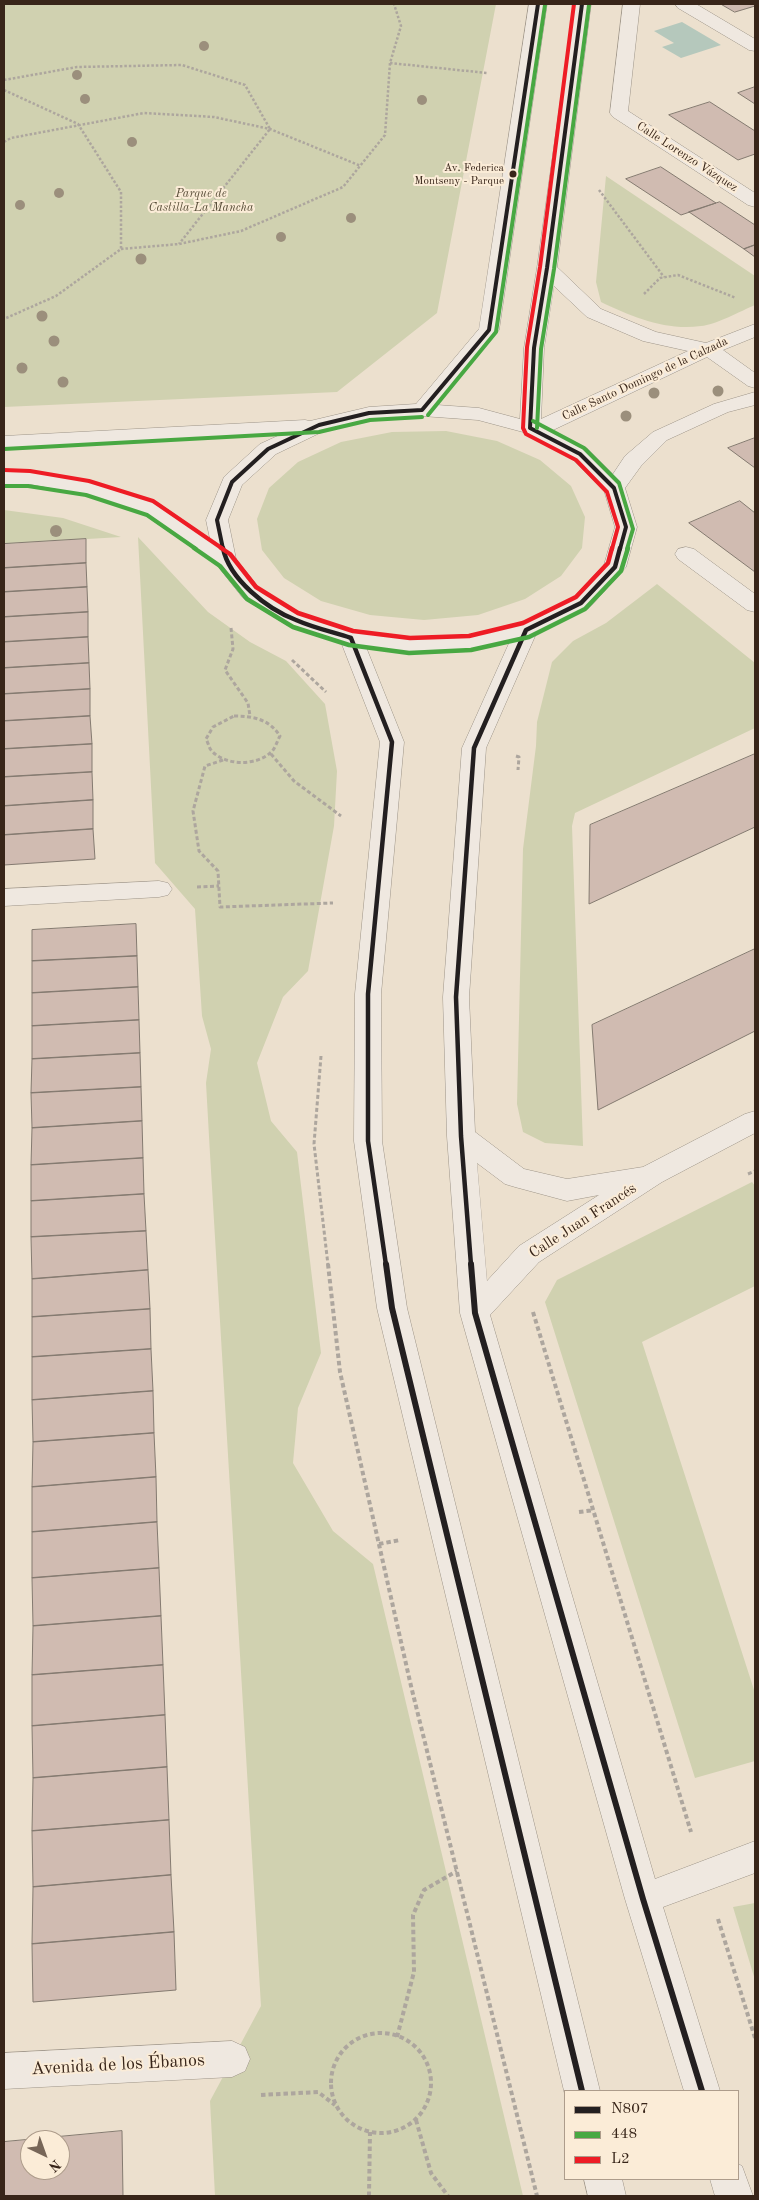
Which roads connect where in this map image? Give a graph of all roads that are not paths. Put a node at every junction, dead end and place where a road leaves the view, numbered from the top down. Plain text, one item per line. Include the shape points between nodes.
1 (538, 4) edge
2 (582, 4) edge
3 (631, 4) edge
4 (684, 4) edge
5 (755, 46) edge
6 (755, 201) edge
7 (547, 268) junction
8 (755, 330) edge
9 (708, 349) junction
10 (755, 382) edge
11 (755, 398) edge
12 (422, 410) junction
13 (319, 425) junction
14 (532, 429) junction
15 (4, 442) edge
16 (4, 478) edge
17 (614, 488) junction
18 (686, 554) dead end
19 (225, 560) junction
20 (755, 605) edge
21 (526, 630) junction
22 (351, 638) junction
23 (159, 890) dead end
24 (4, 898) edge
25 (755, 1120) edge
26 (461, 1136) junction
27 (652, 1175) junction
28 (475, 1313) junction
29 (755, 1857) edge
30 (643, 1900) junction
31 (232, 2059) dead end
32 (4, 2071) edge
33 (582, 2090) edge
34 (702, 2090) edge
35 (603, 2180) edge
36 (729, 2180) edge
37 (607, 2196) edge
38 (734, 2196) edge

1 - 12 street via 488,330
2 - 7 street
3 - 6 street, Calle Lorenzo Vázquez via 619,113
4 - 5 street
7 - 9 street via 594,314 650,337
7 - 14 street via 534,348
8 - 9 street, Calle Santo Domingo de la Calzada
9 - 10 street
9 - 14 street, Calle Santo Domingo de la Calzada
11 - 17 street via 721,408 660,436 633,461
12 - 13 street via 369,413
12 - 14 street via 478,414
13 - 15 street
13 - 19 street via 268,449 232,482 217,520
14 - 17 street via 580,454
16 - 19 street via 29,478 88,488 150,508
17 - 21 street via 626,527 615,567 580,603
18 - 20 street
19 - 22 street via 251,593 295,620
21 - 22 street via 470,643 410,646
21 - 26 street via 474,748 456,997
22 - 33 street via 392,742 368,994 368,1141 392,1308
23 - 24 street
25 - 27 street, Calle Juan Francés
26 - 27 street, Calle Juan Francés via 514,1177 568,1190
26 - 28 street
27 - 28 street, Calle Juan Francés via 529,1254
28 - 30 street
29 - 30 street
30 - 34 street
31 - 32 street, Avenida de los Ébanos
35 - 37 street
36 - 38 street

